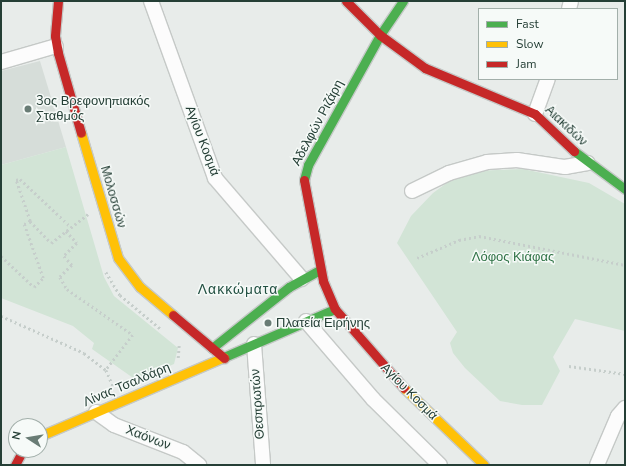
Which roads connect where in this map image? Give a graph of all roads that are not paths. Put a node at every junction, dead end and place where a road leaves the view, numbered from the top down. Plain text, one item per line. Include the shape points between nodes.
1 (58, 1) edge
2 (151, 1) edge
3 (346, 1) edge
4 (403, 1) edge
5 (380, 34) junction
6 (56, 46) junction
7 (1, 62) edge
8 (548, 80) edge
9 (535, 114) junction
10 (588, 163) junction
11 (625, 189) edge
12 (412, 191) dead end
13 (320, 270) junction
14 (302, 279) junction
15 (335, 309) junction
16 (306, 321) junction
17 (254, 344) junction
18 (212, 348) junction
19 (224, 358) junction
20 (625, 408) edge
21 (96, 412) junction
22 (48, 433) edge
23 (199, 465) edge
24 (263, 465) edge
25 (440, 465) edge
26 (484, 465) edge
27 (597, 465) edge

1 - 6 street, Μολοσσών
2 - 14 street, Αγίου Κοσμά via 216,178
3 - 5 street, Αιακιδών
4 - 5 street, Αδελφών Ριζάρη
5 - 9 street, Αιακιδών via 424,68
5 - 13 street, Αδελφών Ριζάρη via 304,173
6 - 7 street
6 - 18 street, Μολοσσών via 118,258 140,287
8 - 9 street
9 - 10 street, Αιακιδών
10 - 11 street, Αιακιδών
10 - 12 street via 565,167 517,160 487,162 449,173
13 - 14 street
13 - 15 street, Αγίου Κοσμά
14 - 18 street
15 - 16 street, Λίνας Τσαλδάρη
15 - 26 street, Αγίου Κοσμά via 394,378
16 - 17 street, Λίνας Τσαλδάρη
16 - 25 street via 363,388
17 - 19 street, Λίνας Τσαλδάρη
17 - 24 street, Θεσπρωτών
18 - 19 street, Μολοσσών
19 - 21 street, Λίνας Τσαλδάρη
20 - 27 street via 618,416
21 - 22 street, Λίνας Τσαλδάρη
21 - 23 street, Χαόνων via 114,425 183,452

